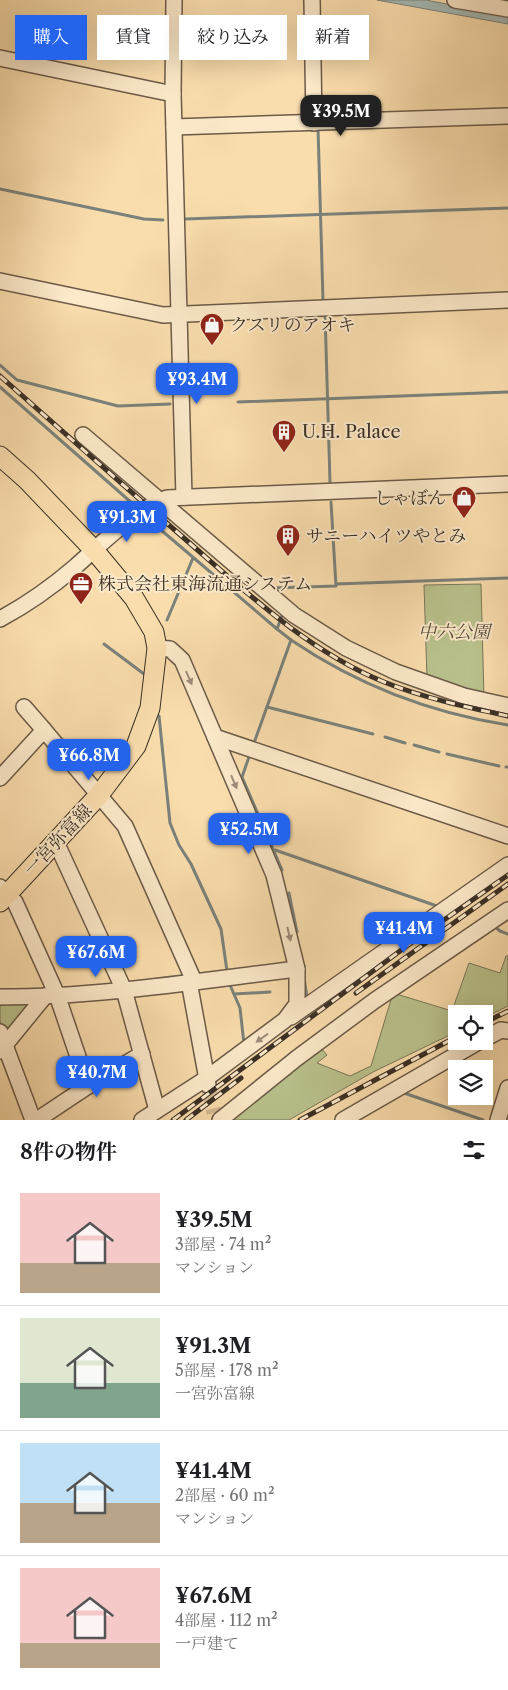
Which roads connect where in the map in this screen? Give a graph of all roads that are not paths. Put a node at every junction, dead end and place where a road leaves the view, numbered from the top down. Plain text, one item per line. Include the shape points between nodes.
1 (174, 0) edge
2 (312, 0) edge
3 (455, 0) edge
4 (508, 9) edge
5 (0, 58) edge
6 (173, 94) junction
7 (508, 116) edge
8 (314, 122) junction
9 (174, 127) junction
10 (0, 281) edge
11 (508, 300) edge
12 (179, 313) junction
13 (83, 435) dead end
14 (0, 456) edge
15 (508, 484) edge
16 (184, 497) junction
17 (160, 501) junction
18 (94, 550) junction
19 (0, 619) edge
20 (157, 648) junction
21 (508, 706) edge
22 (24, 707) dead end
23 (44, 730) junction
24 (215, 737) junction
25 (0, 778) edge
26 (100, 795) junction
27 (508, 836) edge
28 (56, 842) junction
29 (508, 865) edge
30 (2, 895) edge
31 (508, 910) edge
32 (297, 969) junction
33 (194, 981) junction
34 (124, 990) junction
35 (51, 996) junction
36 (0, 997) edge
37 (285, 1020) junction
38 (508, 1031) edge
39 (493, 1034) edge
40 (2, 1043) edge
41 (464, 1050) edge
42 (142, 1054) junction
43 (208, 1082) junction
44 (88, 1086) junction
45 (508, 1088) edge
46 (157, 1110) junction
47 (216, 1118) edge
48 (500, 1119) edge
49 (35, 1120) edge
50 (142, 1120) edge
51 (343, 1120) edge

1 - 6 street
2 - 8 street
3 - 4 street
5 - 6 street
6 - 9 street
7 - 8 street
8 - 9 street
9 - 12 street
10 - 12 street via 163,315
11 - 12 street
12 - 16 street
13 - 17 street
14 - 18 main road, 一宮弥富線
15 - 16 street
16 - 17 street
17 - 18 street
17 - 21 street via 294,616 346,648 432,686
18 - 19 street via 73,569
18 - 20 main road, 一宮弥富線 via 134,598 154,632
20 -> 24 street via 170,648 182,660
20 - 26 main road, 一宮弥富線 via 150,708 136,746
22 - 23 street
23 - 25 street
23 - 26 street
24 - 27 street
24 -> 32 street via 274,875
26 - 28 main road, 一宮弥富線
26 - 33 street via 125,826
28 - 30 main road, 一宮弥富線
28 - 34 street
29 - 37 street
30 - 35 street via 15,902
31 - 47 street via 343,1024
32 - 33 street
32 - 37 street via 297,1004
33 - 34 street
33 - 43 street via 190,988
34 - 35 street
34 - 42 street
35 - 36 street
35 - 40 street
35 - 44 street
37 -> 43 street
38 - 39 street
40 - 49 street
41 - 51 street
42 - 44 street
42 - 46 street
43 - 46 street
44 - 49 street
45 - 48 street
46 - 50 street

